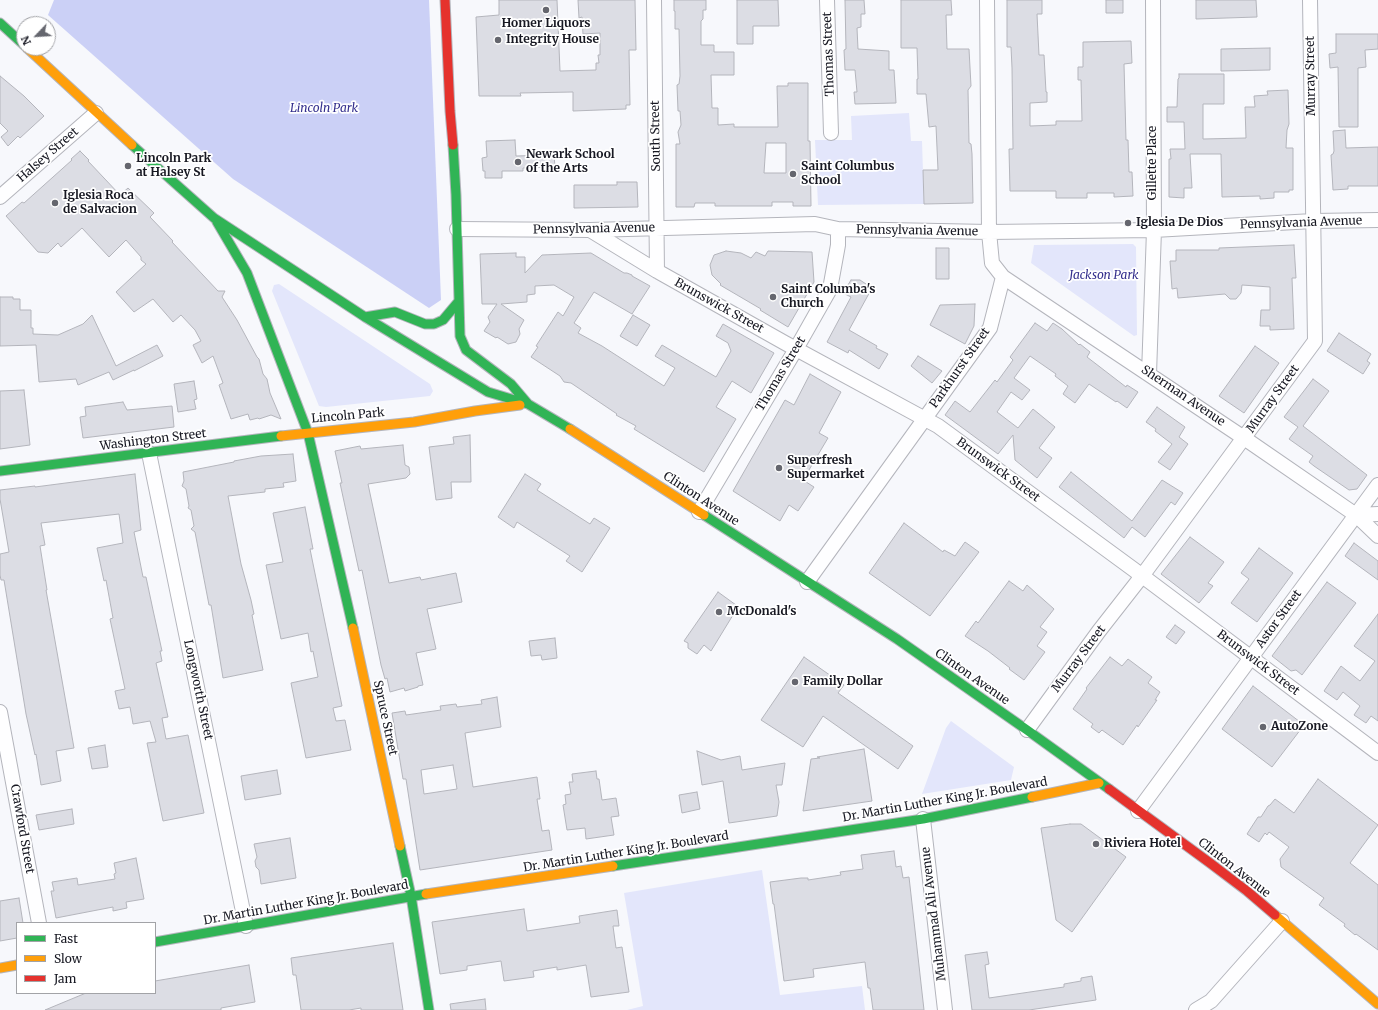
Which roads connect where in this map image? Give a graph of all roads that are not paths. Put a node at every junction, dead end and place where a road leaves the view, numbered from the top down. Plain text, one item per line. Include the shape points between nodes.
1 (445, 0) edge
2 (654, 0) edge
3 (827, 0) edge
4 (987, 0) edge
5 (1153, 0) edge
6 (1310, 0) edge
7 (0, 23) edge
8 (16, 38) edge
9 (35, 56) edge
10 (96, 113) junction
11 (831, 133) dead end
12 (0, 197) edge
13 (214, 218) junction
14 (1378, 220) edge
15 (1313, 221) junction
16 (656, 228) junction
17 (457, 229) junction
18 (838, 229) junction
19 (590, 230) junction
20 (1154, 230) junction
21 (989, 232) junction
22 (657, 271) junction
23 (1003, 277) junction
24 (459, 301) junction
25 (366, 317) junction
26 (796, 349) junction
27 (1150, 374) junction
28 (528, 404) junction
29 (924, 418) junction
30 (308, 433) junction
31 (1244, 438) junction
32 (149, 453) junction
33 (0, 471) edge
34 (1378, 485) edge
35 (699, 512) junction
36 (1378, 514) edge
37 (1356, 515) junction
38 (1378, 536) edge
39 (1142, 576) junction
40 (807, 582) junction
41 (1251, 658) junction
42 (0, 712) edge
43 (1027, 730) junction
44 (1378, 753) edge
45 (1099, 783) junction
46 (1138, 811) junction
47 (923, 819) junction
48 (411, 896) junction
49 (1282, 921) junction
50 (39, 922) edge
51 (246, 926) junction
52 (156, 942) edge
53 (16, 965) edge
54 (0, 968) edge
55 (1378, 1004) edge
56 (429, 1010) edge
57 (945, 1010) edge
58 (1196, 1010) edge

1 - 17 main road
2 - 16 street, South Street
3 - 11 street, Thomas Street
4 - 21 street
5 - 20 street, Gillette Place
6 - 15 street, Murray Street
7 - 8 main road
9 - 10 main road, Lincoln Park
10 - 12 street, Halsey Street
10 - 13 main road, Lincoln Park
13 - 25 main road, Lincoln Park
13 - 30 main road, Lincoln Park via 247,273
14 - 15 street, Pennsylvania Avenue
15 - 20 street, Pennsylvania Avenue
15 - 31 street, Murray Street via 1315,341
16 - 18 street, Pennsylvania Avenue via 815,224
16 - 19 street, Pennsylvania Avenue
16 - 22 street, South Street
17 - 19 street, Pennsylvania Avenue
17 - 24 main road
18 - 21 street, Pennsylvania Avenue
18 - 26 street, Thomas Street via 830,289
19 - 22 street, Brunswick Street
20 - 21 street, Pennsylvania Avenue
20 - 27 street, Gillette Place
21 - 23 street via 992,263
22 - 26 street, Brunswick Street
23 - 27 street, Sherman Avenue
23 - 29 street, Parkhurst Street via 990,328
24 - 25 main road via 443,320 434,324 426,324 395,312
24 - 28 main road via 460,336 466,350 511,384
25 - 28 main road, Lincoln Park via 488,392
26 - 29 street, Brunswick Street
26 - 35 street, Thomas Street
27 - 31 street, Sherman Avenue
28 - 30 main road, Lincoln Park via 414,422
28 - 35 main road, Clinton Avenue
29 - 39 street, Brunswick Street
29 - 40 street, Parkhurst Street
30 - 32 main road, Washington Street
30 - 48 main road, Spruce Street
31 - 37 street, Sherman Avenue
31 - 39 street, Murray Street
32 - 33 main road, Washington Street
32 - 51 street, Longworth Street
34 - 37 street, Astor Street
35 - 40 main road, Clinton Avenue
36 - 37 street
37 - 38 street, Sherman Avenue
37 - 41 street, Astor Street
39 - 41 street, Brunswick Street
39 - 43 street, Murray Street
40 - 43 main road, Clinton Avenue via 897,639
41 - 44 street, Brunswick Street
41 - 46 street, Astor Street
42 - 50 street, Crawford Street
43 - 45 main road, Clinton Avenue
45 - 46 main road, Clinton Avenue
45 - 47 main road, Dr. Martin Luther King Jr. Boulevard
46 - 49 main road, Clinton Avenue via 1247,891
47 - 48 main road, Dr. Martin Luther King Jr. Boulevard
47 - 57 street, Muhammad Ali Avenue
48 - 51 main road, Dr. Martin Luther King Jr. Boulevard
48 - 56 main road, Spruce Street
49 - 55 main road, Clinton Avenue
49 - 58 street via 1211,1001
51 - 52 main road, Dr. Martin Luther King Jr. Boulevard
53 - 54 main road

